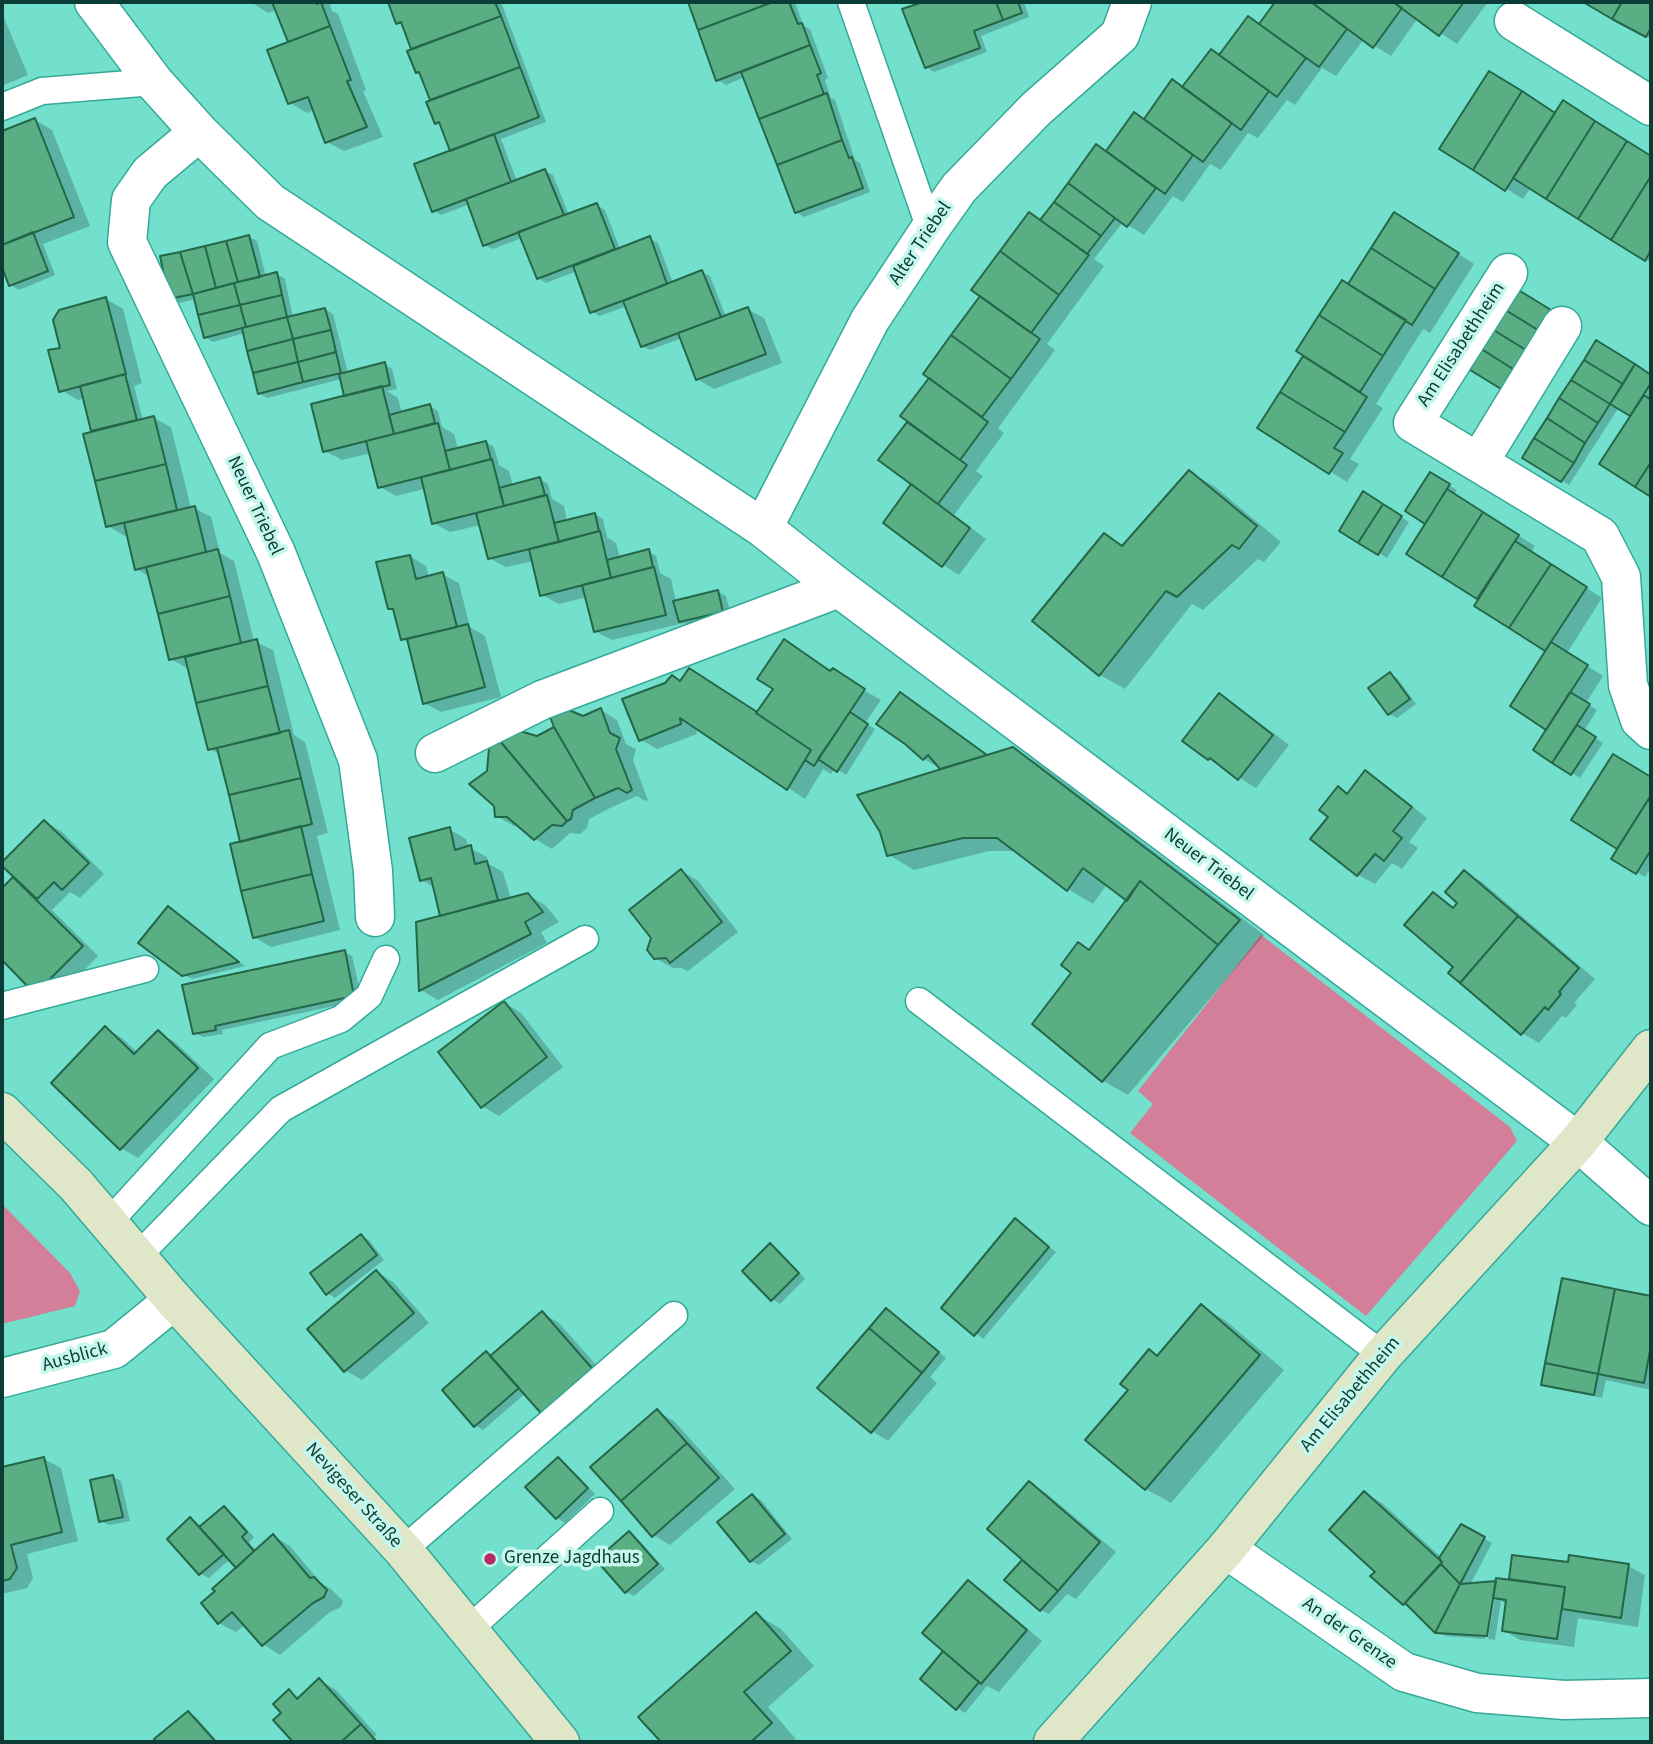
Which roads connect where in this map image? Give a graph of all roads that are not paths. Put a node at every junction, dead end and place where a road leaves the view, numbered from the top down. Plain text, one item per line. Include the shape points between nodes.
1 (94, 2) edge
2 (851, 2) edge
3 (1132, 2) edge
4 (1514, 21) dead end
5 (154, 82) junction
6 (1651, 106) edge
7 (2, 107) edge
8 (200, 132) junction
9 (930, 229) junction
10 (1508, 273) dead end
11 (1562, 326) dead end
12 (1479, 462) junction
13 (763, 528) junction
14 (839, 588) junction
15 (1651, 730) edge
16 (435, 753) dead end
17 (375, 917) dead end
18 (585, 939) dead end
19 (386, 959) dead end
20 (145, 969) dead end
21 (919, 1001) dead end
22 (2, 1006) edge
23 (1651, 1049) edge
24 (2, 1112) edge
25 (1578, 1142) junction
26 (1651, 1206) edge
27 (109, 1222) junction
28 (136, 1257) junction
29 (174, 1300) junction
30 (674, 1315) dead end
31 (1383, 1355) junction
32 (2, 1378) edge
33 (600, 1511) dead end
34 (1226, 1549) junction
35 (403, 1550) junction
36 (470, 1629) junction
37 (1651, 1698) edge
38 (560, 1742) edge
39 (1053, 1742) edge

1 - 5 street, Neuer Triebel
2 - 9 lane
3 - 9 street, Alter Triebel via 1120,35 988,158
4 - 6 street
5 - 7 lane via 42,92
5 - 8 street, Neuer Triebel
8 - 13 street, Neuer Triebel via 271,202
8 - 17 street, Neuer Triebel via 150,173 131,200 127,242 276,553 358,760
9 - 13 street, Alter Triebel via 870,320
10 - 12 street, Am Elisabethheim via 1413,422
11 - 12 street
12 - 15 street, Am Elisabethheim via 1600,536 1622,577 1629,685 1640,720
13 - 14 street, Neuer Triebel
14 - 16 street via 542,699
14 - 25 street, Neuer Triebel
18 - 28 lane via 281,1109
19 - 27 lane via 369,996 341,1019 270,1046
20 - 22 lane
21 - 31 lane
23 - 25 street, Am Elisabethheim
24 - 27 street, Nevigeser Straße
25 - 26 street, Neuer Triebel
25 - 31 street, Am Elisabethheim
27 - 28 street, Nevigeser Straße
28 - 29 street, Nevigeser Straße
29 - 32 street, Ausblick via 114,1349
29 - 35 street, Nevigeser Straße
30 - 35 lane
31 - 34 street, Am Elisabethheim
33 - 36 lane
34 - 37 street, An der Grenze via 1404,1672 1477,1693 1564,1700
34 - 39 street, Am Elisabethheim
35 - 36 street, Nevigeser Straße
36 - 38 street, Nevigeser Straße

